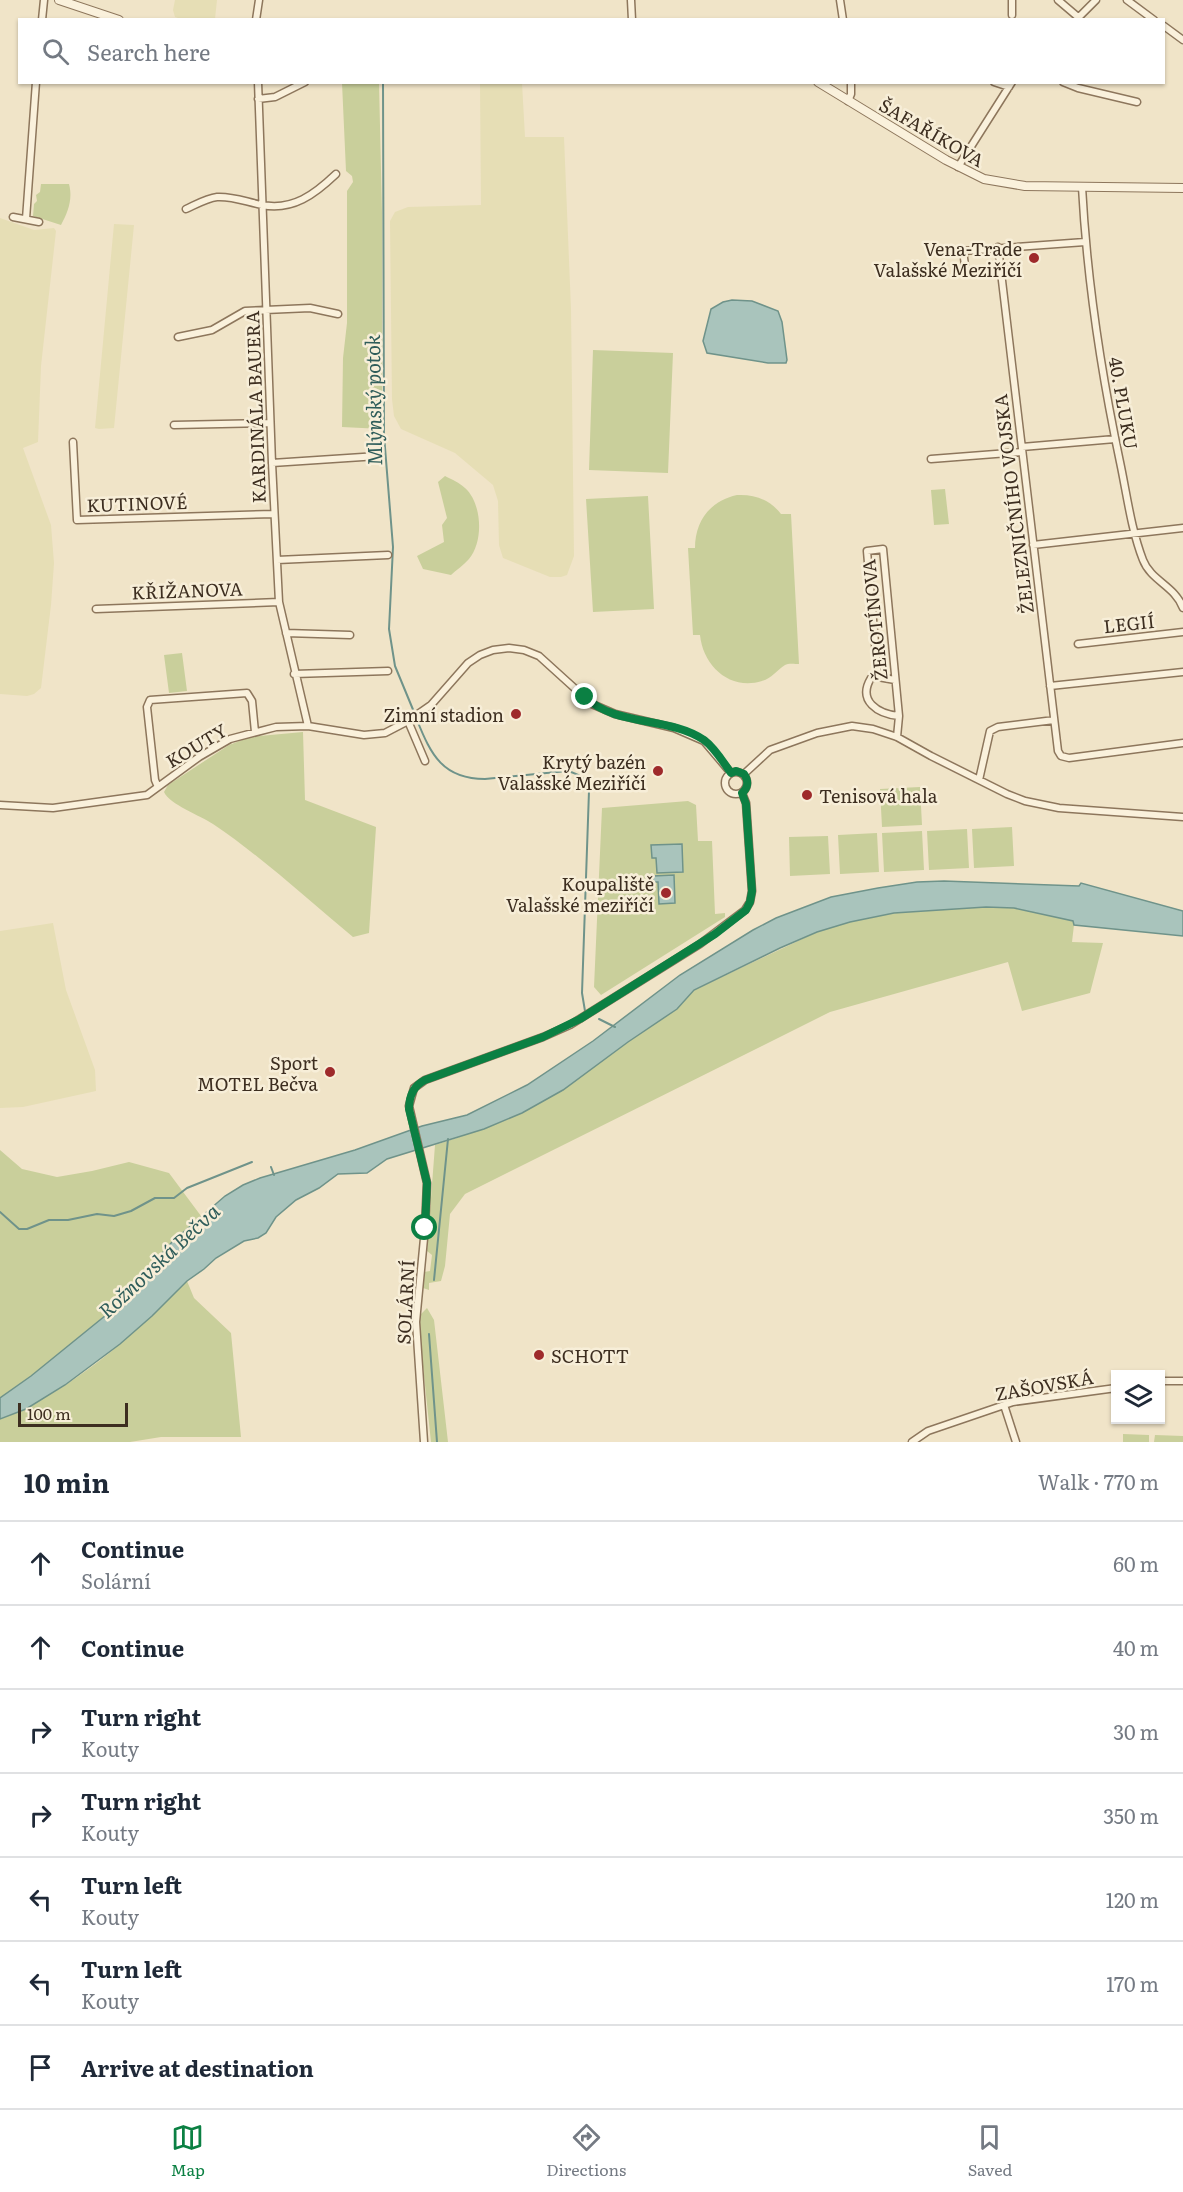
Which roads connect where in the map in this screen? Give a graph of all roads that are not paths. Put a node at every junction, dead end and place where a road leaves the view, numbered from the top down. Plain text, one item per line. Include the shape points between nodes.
1 (44, 0) edge
2 (59, 0) edge
3 (259, 0) edge
4 (631, 0) edge
5 (840, 0) edge
6 (1012, 0) edge
7 (1058, 0) edge
8 (1096, 0) edge
9 (1127, 0) edge
10 (1012, 15) dead end
11 (42, 18) edge
12 (113, 18) edge
13 (256, 18) edge
14 (632, 18) edge
15 (843, 18) edge
16 (1077, 18) edge
17 (1151, 18) edge
18 (1165, 27) edge
19 (1183, 40) edge
20 (36, 84) edge
21 (258, 84) edge
22 (301, 84) edge
23 (821, 84) edge
24 (851, 84) edge
25 (1068, 84) edge
26 (1010, 85) edge
27 (258, 99) junction
28 (848, 101) junction
29 (1137, 102) dead end
30 (958, 167) junction
31 (336, 174) dead end
32 (1082, 187) junction
33 (1183, 188) edge
34 (262, 206) junction
35 (186, 208) dead end
36 (13, 217) dead end
37 (26, 219) junction
38 (39, 222) dead end
39 (1085, 242) junction
40 (998, 248) junction
41 (965, 265) dead end
42 (266, 310) junction
43 (338, 314) dead end
44 (178, 337) dead end
45 (270, 423) junction
46 (174, 425) dead end
47 (1115, 439) junction
48 (73, 442) dead end
49 (1022, 449) junction
50 (378, 456) dead end
51 (931, 459) dead end
52 (272, 463) junction
53 (274, 514) junction
54 (1183, 528) edge
55 (1135, 533) junction
56 (1033, 545) junction
57 (388, 555) dead end
58 (277, 560) junction
59 (279, 602) junction
60 (1183, 608) edge
61 (96, 609) dead end
62 (1183, 632) edge
63 (286, 633) junction
64 (350, 634) dead end
65 (1078, 644) dead end
66 (388, 671) dead end
67 (1183, 672) edge
68 (294, 674) junction
69 (878, 677) junction
70 (895, 680) junction
71 (1050, 686) junction
72 (899, 716) junction
73 (1054, 720) junction
74 (408, 721) junction
75 (308, 726) junction
76 (255, 732) junction
77 (897, 737) junction
78 (1183, 743) edge
79 (425, 760) dead end
80 (731, 773) junction
81 (744, 774) junction
82 (979, 780) junction
83 (158, 787) junction
84 (742, 793) junction
85 (0, 806) edge
86 (1183, 817) edge
87 (1165, 1381) edge
88 (1183, 1381) edge
89 (1111, 1389) edge
90 (1004, 1405) junction
91 (424, 1442) edge
92 (912, 1442) edge
93 (1016, 1442) edge

1 - 11 street
2 - 12 street
3 - 13 street
4 - 14 street
5 - 15 street
6 - 10 street
7 - 16 street
8 - 16 street
9 - 17 street
18 - 19 street
20 - 37 street
21 - 27 street, KARDINÁLA BAUERA
22 - 27 street via 275,97
23 - 28 street, ŠAFAŘÍKOVA
24 - 28 street
25 - 29 street
26 - 30 street
27 - 34 street, KARDINÁLA BAUERA
28 - 30 street, ŠAFAŘÍKOVA
30 - 32 street, ŠAFAŘÍKOVA via 1006,184
31 - 34 street via 302,201
32 - 33 street, ŠAFAŘÍKOVA
32 - 39 street, 40. PLUKU
34 - 35 street via 237,198 214,197
34 - 42 street, KARDINÁLA BAUERA
36 - 37 street
37 - 38 street
39 - 40 street
39 - 47 street, 40. PLUKU
40 - 41 street via 963,251
40 - 49 street, ŽELEZNIČNÍHO VOJSKA
42 - 43 street via 310,308
42 - 44 street via 245,311 212,330
42 - 45 street, KARDINÁLA BAUERA
45 - 46 street
45 - 52 street, KARDINÁLA BAUERA
47 - 49 street
47 - 55 street, 40. PLUKU
48 - 53 street, KUTINOVÉ via 77,520
49 - 51 street
49 - 56 street, ŽELEZNIČNÍHO VOJSKA
50 - 52 street
52 - 53 street, KARDINÁLA BAUERA
53 - 58 street, KARDINÁLA BAUERA
54 - 55 street
55 - 56 street
55 - 60 street, 40. PLUKU via 1146,567 1177,595
56 - 71 street, ŽELEZNIČNÍHO VOJSKA
57 - 58 street
58 - 59 street, KARDINÁLA BAUERA
59 - 61 street, KŘIŽANOVA
59 - 63 street, KARDINÁLA BAUERA
62 - 65 street, LEGIÍ
63 - 64 street
63 - 68 street, KARDINÁLA BAUERA
66 - 68 street
67 - 71 street
68 - 75 street, KARDINÁLA BAUERA
69 - 70 street
69 - 70 street, ŽEROTÍNOVA via 867,551 883,549
69 - 72 street, ŽEROTÍNOVA via 871,678 866,687 867,698 888,715
70 - 72 street, ŽEROTÍNOVA
71 - 73 street, ŽELEZNIČNÍHO VOJSKA
72 - 77 street, ŽEROTÍNOVA
73 - 78 street, ŽELEZNIČNÍHO VOJSKA via 1058,751 1061,756 1072,758
73 - 82 street via 990,730
74 - 75 street, KOUTY via 374,734
74 - 79 street
74 - 80 street, KOUTY via 431,705 480,655 508,648 524,650 539,656 592,704 704,741
75 - 76 street, KOUTY
76 - 83 street, KOUTY via 230,739
76 - 83 street via 252,701 247,693 150,700 147,707
77 - 81 street via 852,726 817,733 770,750
77 - 82 street
80 - 81 street
80 - 84 street, KOUTY via 726,788 733,794
81 - 84 street via 748,782
82 - 86 street via 1044,806
83 - 85 street, KOUTY via 144,796 53,808
84 - 91 street, SOLÁRNÍ via 752,891 746,910 700,944 570,1024 420,1082 414,1088 409,1109 427,1183 416,1341
87 - 88 street
89 - 90 street, ZAŠOVSKÁ
90 - 92 street, ZAŠOVSKÁ via 928,1431
90 - 93 street

